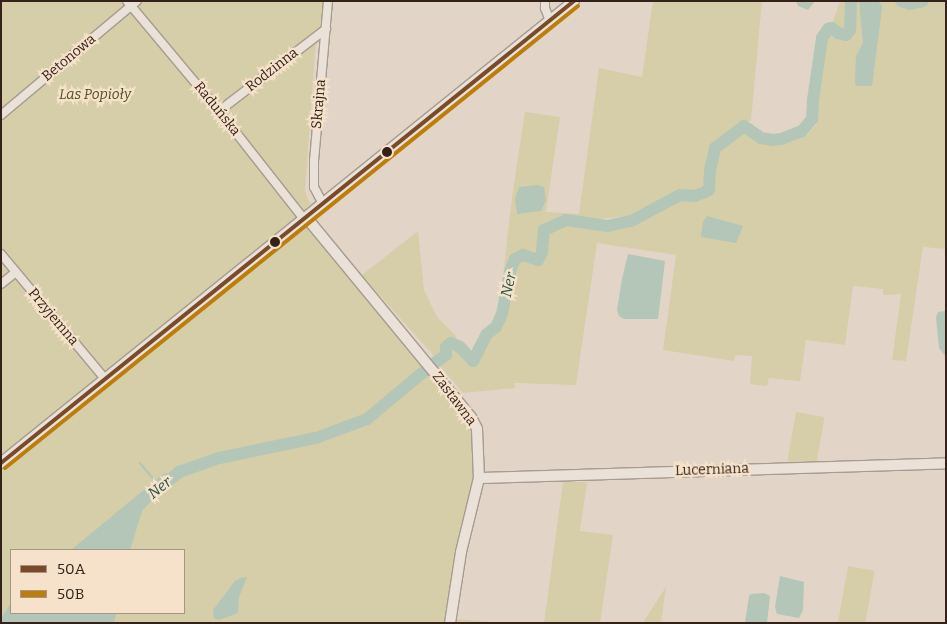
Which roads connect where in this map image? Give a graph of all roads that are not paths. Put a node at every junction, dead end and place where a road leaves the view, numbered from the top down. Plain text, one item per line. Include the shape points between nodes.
1 (328, 1) edge
2 (545, 1) edge
3 (574, 1) edge
4 (132, 3) edge
5 (550, 21) junction
6 (326, 28) junction
7 (219, 111) junction
8 (1, 115) edge
9 (322, 204) junction
10 (305, 218) junction
11 (1, 254) edge
12 (16, 272) junction
13 (1, 284) edge
14 (105, 379) junction
15 (1, 463) edge
16 (946, 463) edge
17 (479, 478) junction
18 (450, 623) edge

1 - 6 street, Skrajna
2 - 5 street
3 - 5 street
4 - 7 street, Raduńska
4 - 8 street, Betonowa
5 - 9 street
6 - 7 street, Rodzinna
6 - 9 street, Skrajna via 314,161 314,187
7 - 10 street, Raduńska
9 - 10 street
10 - 14 street
10 - 17 street, Zastawna via 475,424
11 - 12 street, Przyjemna
12 - 13 street
12 - 14 street, Przyjemna
14 - 15 street
16 - 17 street, Lucerniana
17 - 18 street, Zastawna via 461,552

